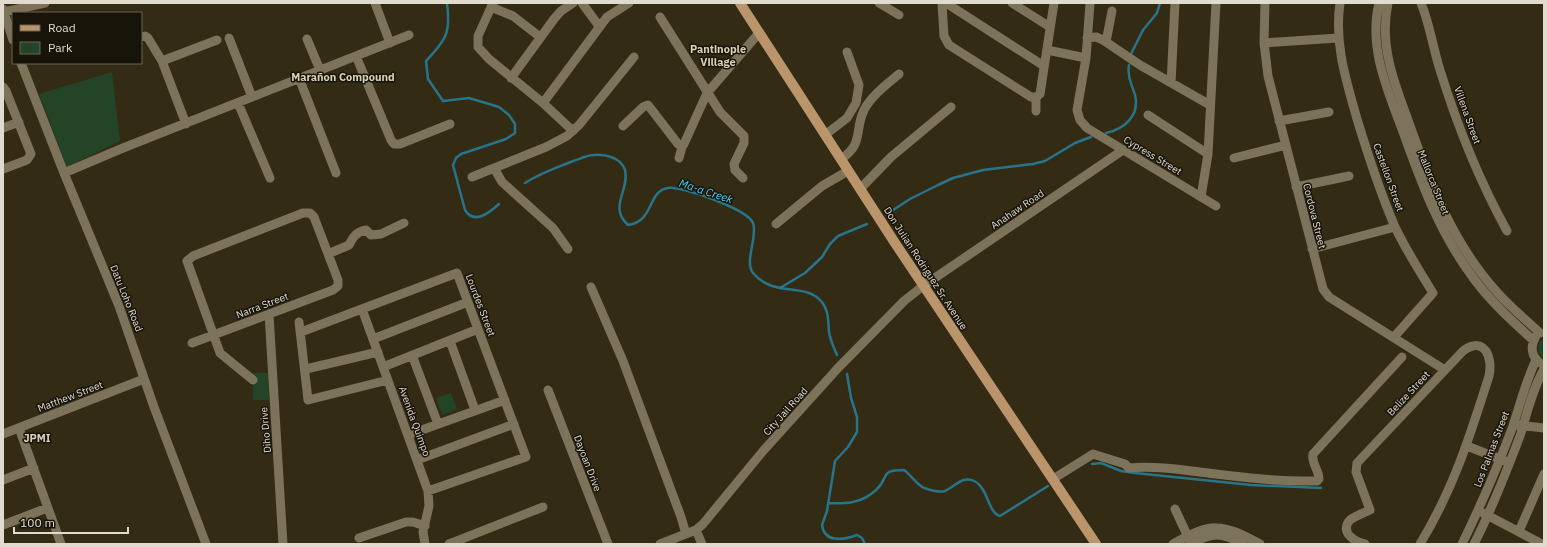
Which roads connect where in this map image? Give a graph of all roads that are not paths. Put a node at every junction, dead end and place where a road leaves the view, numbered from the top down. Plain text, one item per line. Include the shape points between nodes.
1 (45, 3) edge
2 (375, 3) edge
3 (573, 3) edge
4 (582, 3) edge
5 (629, 3) edge
6 (740, 3) edge
7 (879, 3) edge
8 (942, 3) edge
9 (946, 3) edge
10 (1012, 3) edge
11 (1054, 3) edge
12 (1090, 3) edge
13 (1175, 3) edge
14 (1216, 3) edge
15 (1265, 3) edge
16 (1340, 3) edge
17 (1379, 3) edge
18 (1388, 3) edge
19 (1421, 3) edge
20 (492, 5) edge
21 (4, 11) edge
22 (1112, 11) dead end
23 (898, 15) dead end
24 (660, 18) dead end
25 (599, 26) junction
26 (1050, 27) junction
27 (759, 33) junction
28 (409, 35) dead end
29 (540, 36) junction
30 (12, 37) edge
31 (142, 37) edge
32 (229, 38) dead end
33 (1087, 38) junction
34 (1338, 38) junction
35 (306, 39) dead end
36 (217, 40) dead end
37 (1106, 42) junction
38 (390, 43) junction
39 (1264, 43) junction
40 (1047, 50) junction
41 (847, 52) dead end
42 (356, 56) junction
43 (634, 57) dead end
44 (1086, 58) junction
45 (162, 61) junction
46 (21, 64) edge
47 (1044, 66) junction
48 (320, 70) junction
49 (899, 74) dead end
50 (299, 78) junction
51 (511, 78) junction
52 (1171, 83) junction
53 (3, 87) edge
54 (707, 93) junction
55 (252, 97) junction
56 (1036, 97) junction
57 (238, 103) junction
58 (542, 103) junction
59 (1210, 105) junction
60 (951, 108) dead end
61 (1036, 111) dead end
62 (1329, 112) dead end
63 (1148, 115) dead end
64 (1279, 121) junction
65 (19, 122) junction
66 (186, 124) junction
67 (450, 124) dead end
68 (623, 126) dead end
69 (3, 128) edge
70 (573, 131) junction
71 (825, 135) junction
72 (1286, 145) junction
73 (682, 147) junction
74 (1124, 150) junction
75 (1208, 154) junction
76 (679, 158) dead end
77 (1234, 158) dead end
78 (841, 159) junction
79 (494, 168) junction
80 (3, 169) edge
81 (848, 171) junction
82 (64, 173) junction
83 (336, 173) dead end
84 (1349, 176) dead end
85 (472, 177) dead end
86 (270, 178) dead end
87 (743, 178) dead end
88 (1296, 187) junction
89 (860, 189) junction
90 (1201, 197) junction
91 (1216, 206) dead end
92 (404, 223) dead end
93 (776, 224) dead end
94 (1396, 227) junction
95 (1507, 231) dead end
96 (568, 249) dead end
97 (1312, 249) junction
98 (328, 254) junction
99 (923, 286) junction
100 (591, 287) dead end
101 (468, 302) junction
102 (362, 309) junction
103 (269, 314) junction
104 (299, 322) dead end
105 (478, 329) junction
106 (301, 332) junction
107 (1542, 332) edge
108 (213, 335) junction
109 (1394, 336) junction
110 (373, 338) junction
111 (450, 340) junction
112 (1533, 340) junction
113 (192, 343) dead end
114 (378, 352) junction
115 (412, 355) junction
116 (1402, 357) dead end
117 (1540, 362) edge
118 (383, 367) junction
119 (306, 369) junction
120 (1544, 369) edge
121 (1445, 370) junction
122 (144, 379) junction
123 (253, 380) dead end
124 (388, 380) junction
125 (548, 390) dead end
126 (505, 400) junction
127 (475, 410) junction
128 (438, 424) junction
129 (514, 424) junction
130 (1513, 425) junction
131 (1523, 426) junction
132 (19, 428) junction
133 (1544, 428) edge
134 (3, 434) edge
135 (408, 435) junction
136 (1467, 446) junction
137 (417, 460) junction
138 (1500, 460) junction
139 (1510, 463) junction
140 (34, 468) junction
141 (1544, 474) edge
142 (1053, 479) junction
143 (3, 480) edge
144 (428, 491) junction
145 (543, 507) dead end
146 (47, 508) junction
147 (1175, 509) dead end
148 (1478, 511) junction
149 (1488, 516) junction
150 (3, 525) edge
151 (425, 526) junction
152 (696, 530) junction
153 (1519, 531) junction
154 (686, 534) junction
155 (359, 538) dead end
156 (1189, 541) edge
157 (1244, 542) edge
158 (61, 544) edge
159 (206, 544) edge
160 (283, 544) edge
161 (425, 544) edge
162 (449, 544) edge
163 (608, 544) edge
164 (660, 544) edge
165 (702, 544) edge
166 (1096, 544) edge
167 (1173, 544) edge
168 (1260, 544) edge
169 (1365, 544) edge
170 (1420, 544) edge
171 (1462, 544) edge
172 (1474, 544) edge
173 (1542, 544) edge

1 - 21 street
2 - 38 street
3 - 29 street via 561,11
4 - 25 street
5 - 25 street
6 - 27 main road, Don Julian Rodriguez Sr. Avenue
7 - 23 street
8 - 56 street via 944,36 949,45 1031,97
9 - 47 street
10 - 26 street
11 - 26 street
12 - 33 street
13 - 52 street
14 - 59 street
15 - 39 street, Cordova Street
16 - 34 street, Castellon Street
17 - 112 street, Mallorca Street via 1376,36 1380,65 1430,204 1449,241 1474,279 1500,310
18 - 107 street, Mallorca Street via 1385,45 1390,68 1441,208 1456,237 1485,278 1503,300
19 - 95 street, Villena Street via 1439,69 1469,150
20 - 29 street via 513,16
20 - 51 street via 478,36 478,44 484,55
21 - 30 street
22 - 37 street
24 - 54 street
25 - 58 street
26 - 40 street
27 - 54 street
27 - 71 main road, Don Julian Rodriguez Sr. Avenue
28 - 38 street
29 - 51 street
31 - 45 street via 148,38
32 - 55 street
33 - 37 street via 1096,37
33 - 44 street
34 - 39 street
34 - 94 street, Castellon Street via 1346,80 1369,158
35 - 48 street
36 - 45 street
37 - 52 street
38 - 42 street
39 - 64 street, Cordova Street via 1268,76
40 - 44 street
40 - 47 street
41 - 71 street via 859,86 856,104 847,118
42 - 48 street
42 - 67 street via 394,144 400,144
43 - 70 street
44 - 74 street, Cypress Street via 1077,110 1080,120 1087,128
45 - 66 street
46 - 82 street, Datu Loho Road
47 - 56 street via 1040,94
48 - 50 street
49 - 78 street via 869,102 864,110 853,149
50 - 55 street
50 - 83 street
51 - 58 street
52 - 59 street
53 - 65 street
54 - 73 street
54 - 87 street via 724,117 744,136 744,143 734,164 735,170
55 - 57 street
56 - 61 street
57 - 66 street
57 - 86 street
58 - 70 street
59 - 75 street
60 - 89 street via 891,157
62 - 64 street
63 - 75 street
64 - 72 street, Cordova Street
65 - 69 street
65 - 80 street via 30,156 27,160
66 - 82 street
68 - 73 street via 648,105
70 - 79 street via 558,142
71 - 78 main road, Don Julian Rodriguez Sr. Avenue
72 - 77 street
72 - 88 street, Cordova Street
73 - 76 street
74 - 90 street, Cypress Street
74 - 99 street, Anahaw Road
75 - 90 street
78 - 81 main road, Don Julian Rodriguez Sr. Avenue
79 - 85 street
79 - 96 street via 502,182 553,228
81 - 89 main road, Don Julian Rodriguez Sr. Avenue
81 - 93 street via 822,186
82 - 122 street, Datu Loho Road via 119,306
84 - 88 street
88 - 97 street, Cordova Street
89 - 99 main road, Don Julian Rodriguez Sr. Avenue
90 - 91 street, Cypress Street
92 - 98 street via 381,234 371,235 366,230 358,231 349,245
94 - 97 street
94 - 109 street, Castellon Street via 1433,293
97 - 109 street, Cordova Street via 1326,294
98 - 103 street, Narra Street via 338,286
98 - 108 street via 314,217 310,213 188,259 187,264
99 - 142 main road, Don Julian Rodriguez Sr. Avenue
99 - 152 street, City Jail Road via 838,368
100 - 154 street via 634,389
101 - 102 street, Lourdes Street via 457,273
101 - 105 street, Lourdes Street
101 - 110 street
102 - 106 street, Lourdes Street
102 - 110 street, Avenida Quimpo
103 - 108 street, Narra Street
103 - 160 street, Diho Drive
104 - 106 street
105 - 111 street
105 - 126 street, Lourdes Street
106 - 119 street
107 - 112 street
108 - 113 street, Narra Street
108 - 123 street via 220,353
109 - 121 street, Cordova Street
110 - 114 street, Avenida Quimpo
111 - 115 street
111 - 127 street
112 - 117 street via 1532,348
114 - 118 street, Avenida Quimpo
114 - 119 street
115 - 118 street
115 - 128 street
116 - 142 street via 1313,454 1319,476 1317,481 1255,479 1159,468 1130,468 1093,454
117 - 130 street, Los Palmas Street via 1525,385
118 - 124 street, Avenida Quimpo
119 - 124 street via 308,400
120 - 131 street
121 - 136 street, Belize Street via 1463,351 1473,346 1483,348 1490,357 1489,376
121 - 169 street, Belize Street via 1357,463 1356,472 1370,510 1348,522 1346,529 1354,540
122 - 132 street, Matthew Street
122 - 159 street, Datu Loho Road
124 - 135 street, Avenida Quimpo
125 - 163 street, Dayoan Drive
126 - 127 street
126 - 129 street, Lourdes Street
127 - 128 street
128 - 135 street
129 - 137 street
129 - 144 street, Lourdes Street via 526,457
130 - 131 street
130 - 138 street, Los Palmas Street
131 - 133 street
131 - 139 street
132 - 134 street, Matthew Street
132 - 140 street
135 - 137 street, Avenida Quimpo
136 - 138 street
136 - 170 street, Belize Street via 1443,501
137 - 144 street, Avenida Quimpo
138 - 139 street
138 - 148 street, Los Palmas Street
139 - 149 street
140 - 143 street
140 - 146 street
141 - 153 street
142 - 166 main road, Don Julian Rodriguez Sr. Avenue
144 - 151 street, Avenida Quimpo via 429,506
145 - 162 street
146 - 150 street
146 - 158 street
147 - 156 street
148 - 149 street
148 - 171 street, Los Palmas Street
149 - 153 street
149 - 172 street
151 - 155 street via 406,522
151 - 161 street, Avenida Quimpo
152 - 154 street, City Jail Road
152 - 165 street
153 - 173 street
154 - 164 street, City Jail Road
156 - 157 street via 1202,530 1215,527 1230,529
156 - 167 street
157 - 168 street

